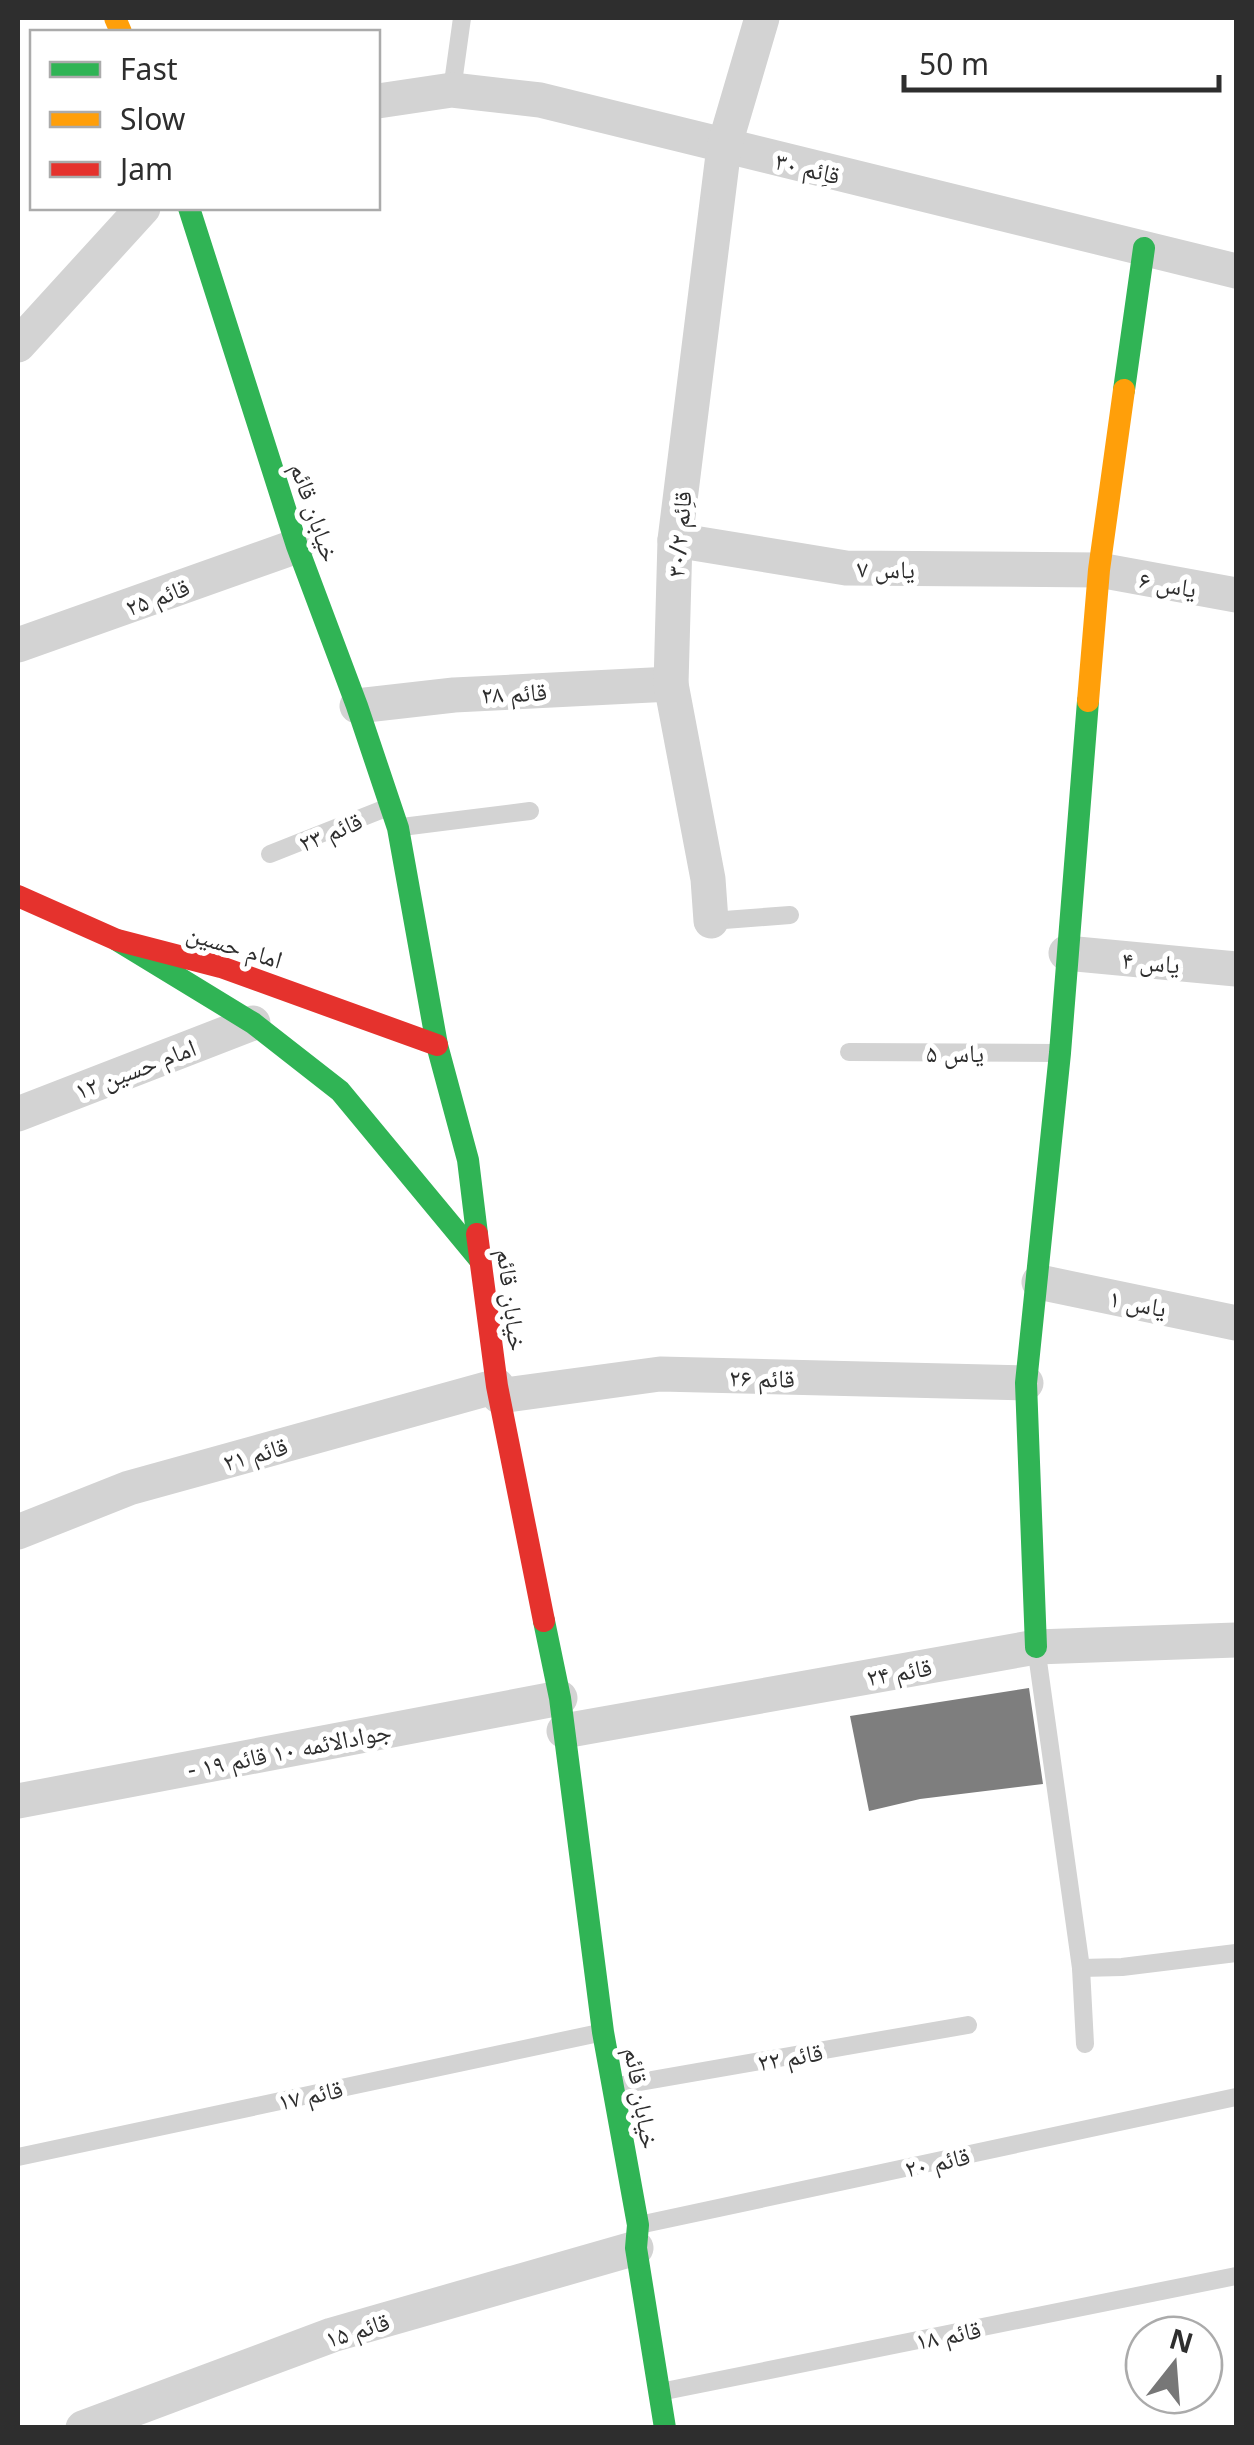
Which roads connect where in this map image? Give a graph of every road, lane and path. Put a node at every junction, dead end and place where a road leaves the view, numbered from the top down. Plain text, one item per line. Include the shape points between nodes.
1 (462, 18) edge
2 (762, 18) edge
3 (452, 90) junction
4 (380, 101) edge
5 (724, 147) junction
6 (141, 210) edge
7 (189, 210) edge
8 (1144, 248) junction
9 (1236, 271) edge
10 (18, 345) edge
11 (675, 540) junction
12 (297, 546) junction
13 (1099, 570) junction
14 (1236, 595) edge
15 (18, 645) edge
16 (670, 684) junction
17 (357, 706) junction
18 (530, 812) dead end
19 (394, 817) junction
20 (270, 854) dead end
21 (18, 896) edge
22 (790, 915) dead end
23 (711, 921) joint
24 (117, 940) junction
25 (1066, 953) junction
26 (1236, 969) edge
27 (253, 1022) junction
28 (437, 1044) junction
29 (849, 1052) dead end
30 (1060, 1053) junction
31 (18, 1114) edge
32 (480, 1260) junction
33 (1038, 1282) junction
34 (1236, 1322) edge
35 (1026, 1384) junction
36 (498, 1391) junction
37 (18, 1532) edge
38 (1236, 1640) edge
39 (1036, 1647) junction
40 (562, 1714) junction
41 (18, 1801) edge
42 (1236, 1954) edge
43 (1080, 1968) junction
44 (968, 2025) dead end
45 (603, 2032) junction
46 (1085, 2044) dead end
47 (612, 2087) junction
48 (1236, 2096) edge
49 (18, 2157) edge
50 (637, 2236) junction
51 (1236, 2276) edge
52 (659, 2392) junction
53 (83, 2428) edge
54 (665, 2428) edge

1 - 3 lane
2 - 5 street, قاِئم ۳۰/۲
3 - 4 street, قاِئم ۳۰
3 - 5 street, قاِئم ۳۰ via 540,100
5 - 8 street, قاِئم ۳۰
5 - 11 street, قاِئم ۳۰/۲
6 - 10 street
7 - 12 street, خیابان قائم
8 - 9 street, قاِئم ۳۰
8 - 13 street
11 - 13 street, یاس ۷ via 846,568
11 - 16 street, قاِئم ۳۰/۲
12 - 15 street, قائم ۲۵
12 - 17 street, خیابان قائم
13 - 14 street, یاس ۶
13 - 25 street
16 - 17 street, قائم ۲۸
16 - 23 street, قاِئم ۳۰/۲
17 - 19 street, خیابان قائم
18 - 19 lane, قائم ۲۳
19 - 20 lane, قائم ۲۳
19 - 28 street, خیابان قائم
21 - 24 street, امام حسین
22 - 23 lane
24 - 27 street
24 - 28 street, امام حسین via 221,967
25 - 26 street, یاس ۴
25 - 30 street
27 - 31 street, امام حسین ۱۲
27 - 32 street via 340,1090
28 - 32 street, خیابان قائم via 468,1160
29 - 30 lane, یاس ۵
30 - 33 street
32 - 36 street, خیابان قائم
33 - 34 street, یاس ۱
33 - 35 street
35 - 36 street, قائم ۲۶ via 660,1374
35 - 39 street
36 - 37 street, قائم ۲۱ via 130,1488
36 - 40 street, خیابان قائم
38 - 39 street, قائم ۲۴
39 - 40 street, قائم ۲۴
39 - 43 lane
40 - 41 street, - جوادالائمه ۱۰ قائم ۱۹
40 - 45 street, خیابان قائم
42 - 43 lane
43 - 46 lane
44 - 47 lane, قائم ۲۲
45 - 47 street, خیابان قائم
45 - 49 lane, قائم ۱۷
47 - 50 street, خیابان قائم
48 - 50 lane, قائم ۲۰
50 - 52 street, خیابان قائم
50 - 53 street, قائم ۱۵ via 332,2335
51 - 52 lane, قائم ۱۸
52 - 54 street, خیابان قائم

